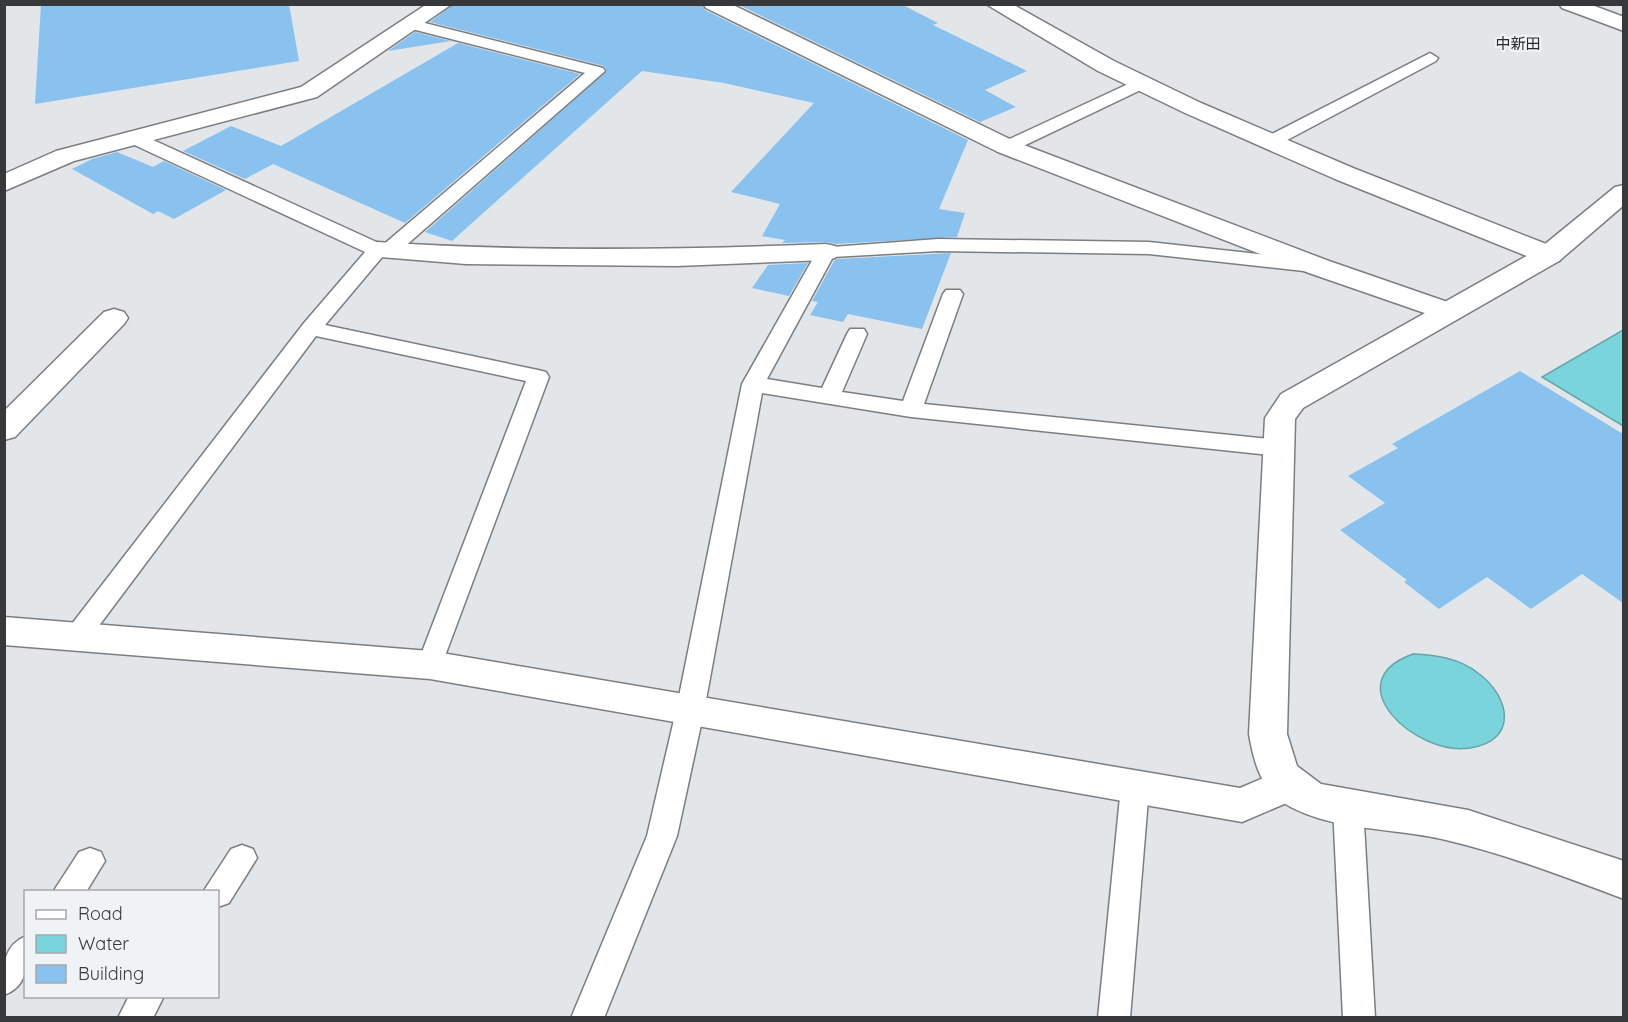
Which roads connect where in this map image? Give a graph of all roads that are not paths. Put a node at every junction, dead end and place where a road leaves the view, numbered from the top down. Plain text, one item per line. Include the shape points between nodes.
1 (442, 4) edge
2 (713, 4) edge
3 (996, 4) edge
4 (1569, 4) edge
5 (413, 25) junction
6 (1623, 25) edge
7 (1430, 58) dead end
8 (1141, 83) junction
9 (134, 138) junction
10 (1268, 143) junction
11 (1007, 147) junction
12 (4, 184) edge
13 (1623, 192) edge
14 (383, 250) junction
15 (826, 252) junction
16 (1549, 255) junction
17 (1319, 267) junction
18 (953, 294) dead end
19 (1449, 312) junction
20 (114, 318) dead end
21 (311, 328) junction
22 (857, 334) dead end
23 (753, 384) junction
24 (829, 397) junction
25 (911, 410) junction
26 (4, 430) edge
27 (1279, 448) junction
28 (4, 631) edge
29 (77, 636) junction
30 (430, 665) junction
31 (690, 711) junction
32 (1289, 784) junction
33 (1136, 787) junction
34 (1348, 806) junction
35 (242, 858) dead end
36 (90, 861) dead end
37 (1623, 880) edge
38 (69, 890) edge
39 (219, 892) edge
40 (24, 954) edge
41 (4, 980) edge
42 (147, 998) edge
43 (134, 1017) edge
44 (587, 1017) edge
45 (1114, 1017) edge
46 (1359, 1017) edge

1 - 5 street
2 - 11 street
3 - 8 street
4 - 6 street
5 - 9 street via 309,92
5 - 14 lane via 597,71
7 - 10 lane
8 - 10 street
8 - 11 lane
9 - 12 street via 65,156
9 - 14 lane
10 - 16 street
11 - 17 street
13 - 16 street
14 - 15 street via 466,256 677,258
14 - 21 lane
15 - 17 lane via 938,245 1149,248
15 - 23 lane
16 - 19 street
17 - 19 street
18 - 25 lane
19 - 27 street via 1292,401 1280,418
20 - 26 street
21 - 29 lane
21 - 30 lane via 538,377
22 - 24 lane
23 - 24 lane
23 - 31 lane
24 - 25 lane
25 - 27 lane
27 - 32 street via 1268,734 1279,776
28 - 29 street
29 - 30 street
30 - 31 street
31 - 33 street
31 - 44 lane via 662,836
32 - 33 street via 1242,805
32 - 34 street via 1318,800
33 - 45 lane
34 - 37 street via 1485,832
34 - 46 lane
35 - 39 lane
36 - 38 lane
40 - 41 lane
42 - 43 lane

